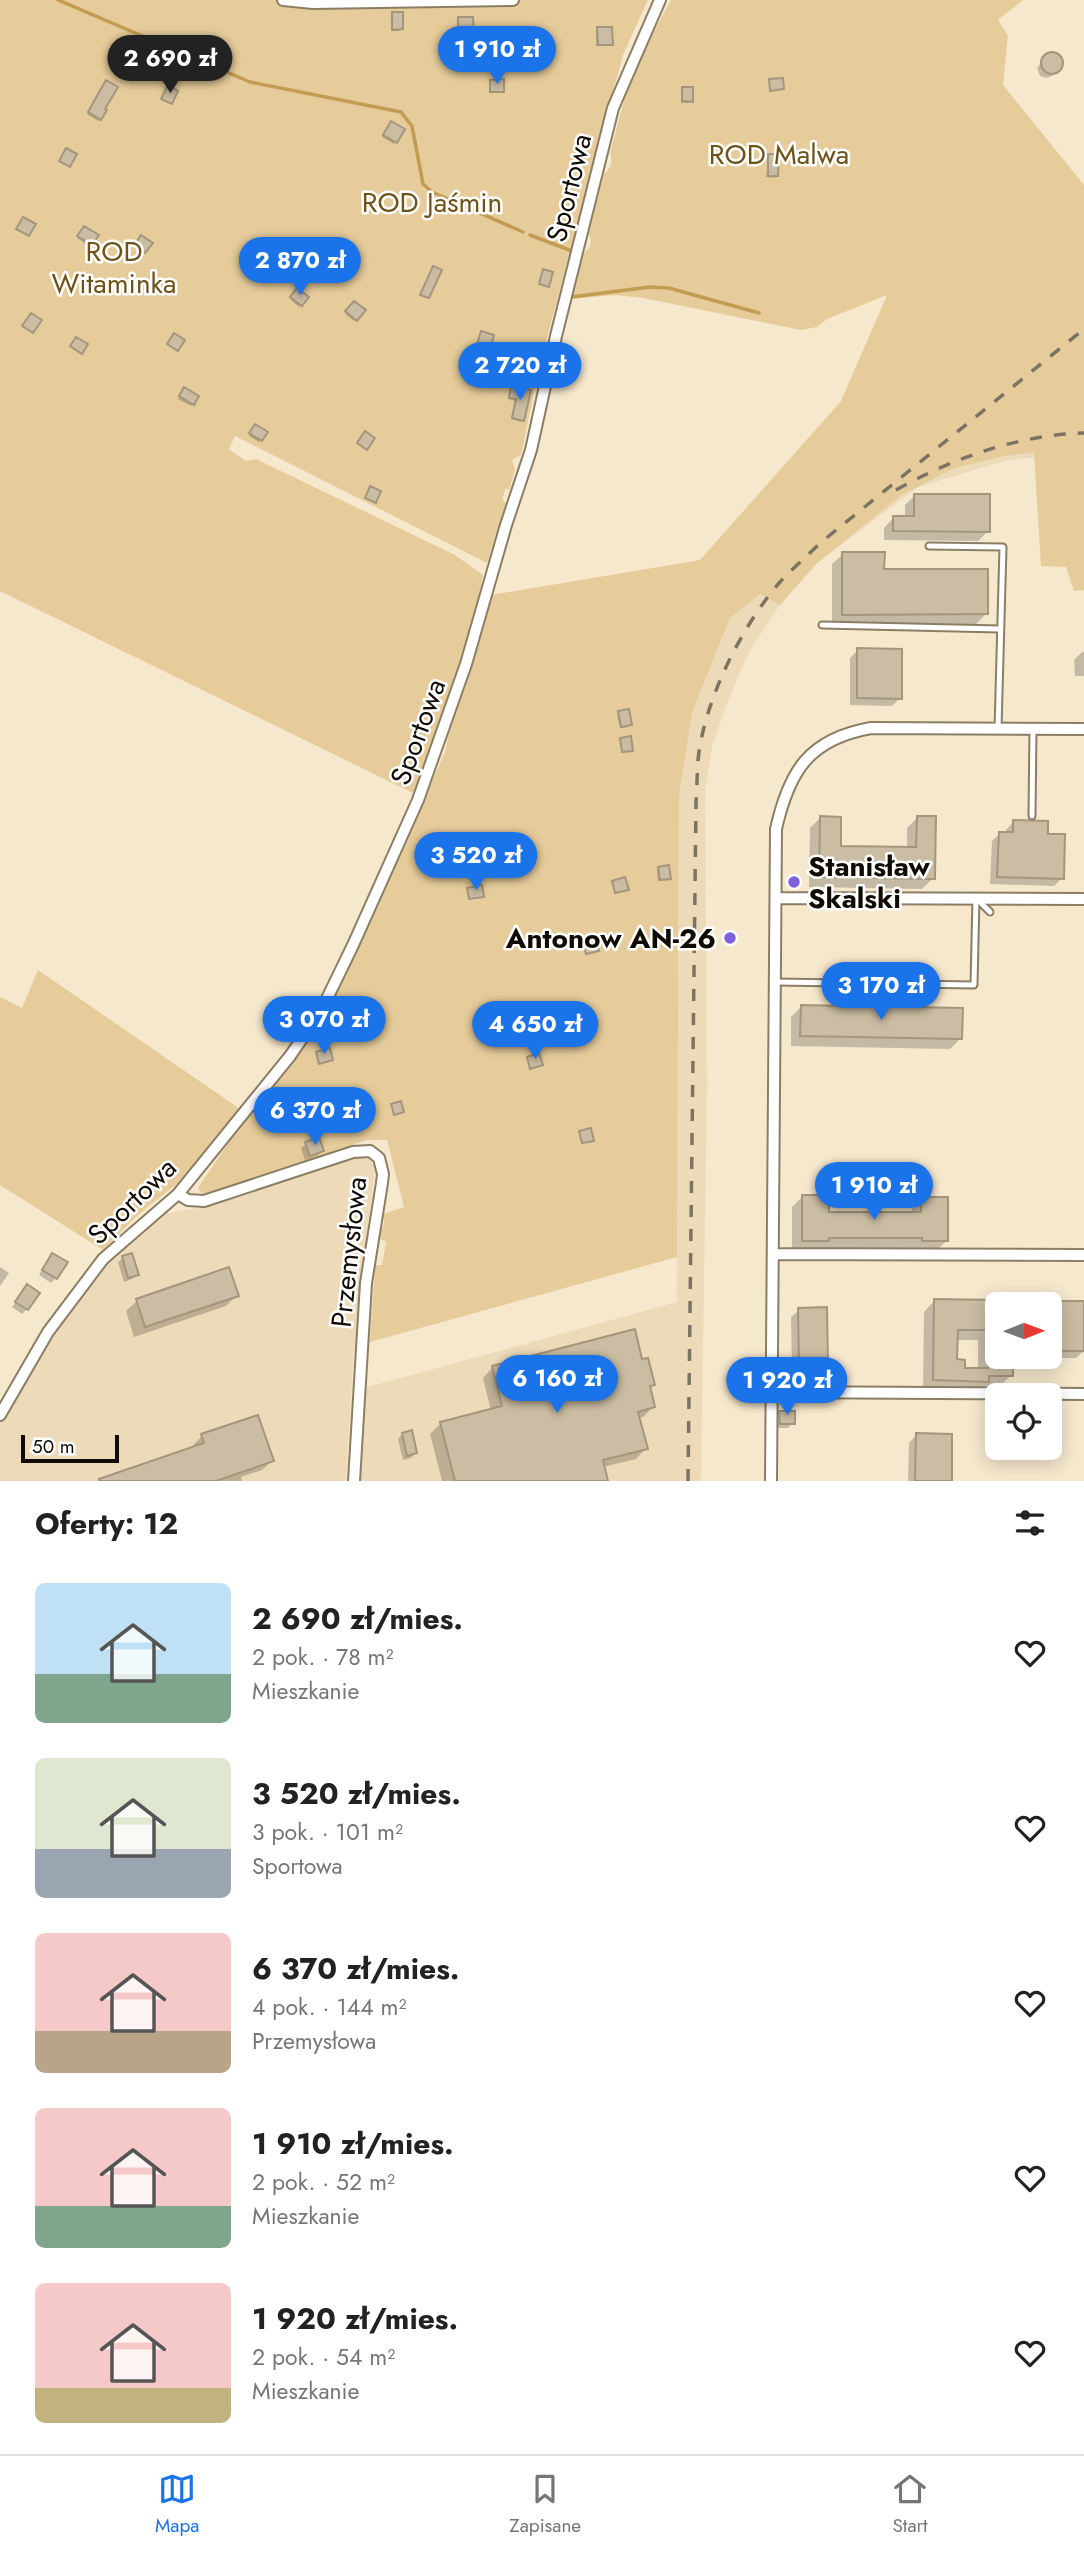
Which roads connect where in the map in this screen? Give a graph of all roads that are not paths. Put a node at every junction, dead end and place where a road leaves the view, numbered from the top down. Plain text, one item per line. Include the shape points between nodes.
1 (283, 0) edge
2 (513, 0) edge
3 (660, 0) edge
4 (313, 2) edge
5 (929, 546) dead end
6 (822, 625) dead end
7 (1000, 629) junction
8 (998, 729) junction
9 (1033, 729) junction
10 (1084, 729) edge
11 (1032, 816) dead end
12 (776, 898) junction
13 (976, 898) junction
14 (1084, 899) edge
15 (990, 912) dead end
16 (776, 982) junction
17 (178, 1194) junction
18 (774, 1254) junction
19 (1084, 1255) edge
20 (772, 1392) junction
21 (1084, 1394) edge
22 (0, 1415) edge
23 (354, 1481) edge
24 (771, 1481) edge

1 - 4 street
2 - 4 street
3 - 17 street, Sportowa via 613,107 531,450 466,664 418,800 321,1011
5 - 7 lane via 1003,547
6 - 7 lane
7 - 8 lane
8 - 9 street
8 - 12 street via 871,728 840,735 820,746 790,781 782,802 776,830
9 - 10 street
9 - 11 lane
12 - 13 street
12 - 16 street
13 - 14 street
13 - 15 lane
13 - 16 lane via 974,985
16 - 18 street
17 - 22 street, Sportowa via 103,1259 48,1332
17 - 23 street, Przemysłowa via 204,1201 353,1152 370,1151 379,1158 383,1174 366,1283
18 - 19 street
18 - 20 street
20 - 21 street
20 - 24 street

